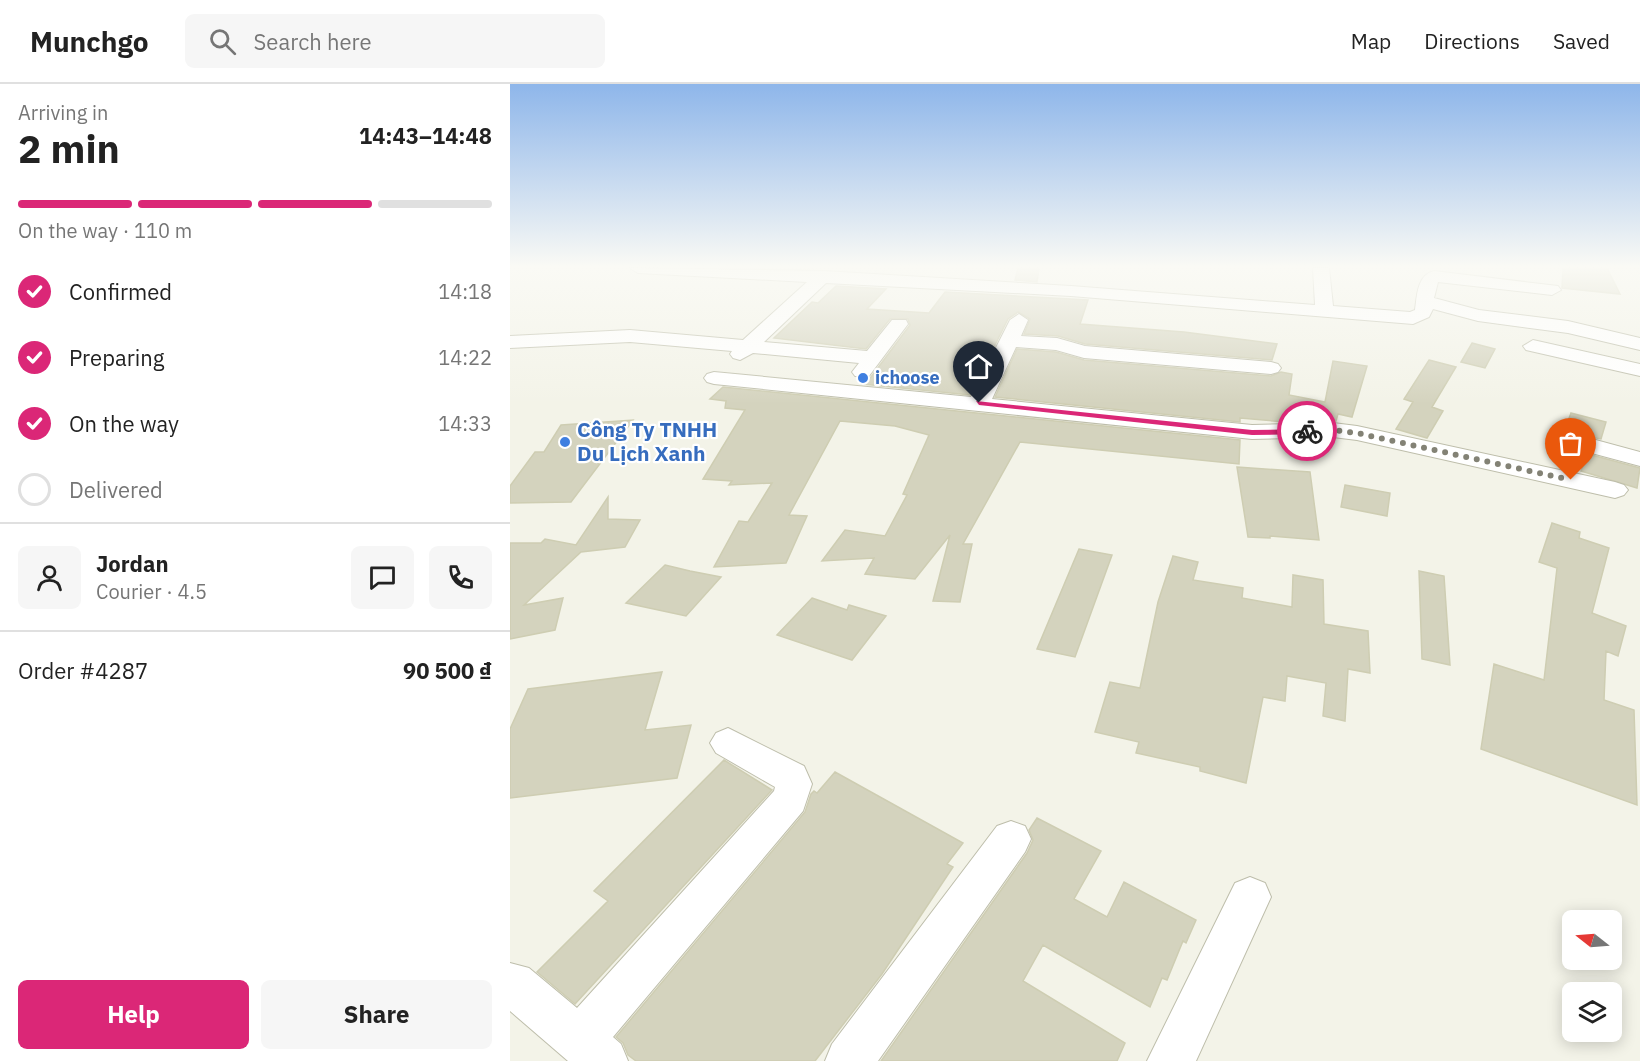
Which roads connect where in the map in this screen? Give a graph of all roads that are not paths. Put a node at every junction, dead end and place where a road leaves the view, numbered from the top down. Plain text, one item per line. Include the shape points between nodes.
1 (786, 314) edge
2 (1356, 314) edge
3 (1423, 314) edge
4 (1473, 314) edge
5 (1019, 320) dead end
6 (899, 324) dead end
7 (1009, 341) junction
8 (510, 342) edge
9 (1640, 344) edge
10 (1533, 346) dead end
11 (747, 347) junction
12 (873, 358) junction
13 (1271, 368) dead end
14 (1640, 370) edge
15 (847, 391) junction
16 (979, 403) junction
17 (1581, 443) dead end
18 (1640, 459) edge
19 (1615, 490) dead end
20 (728, 744) dead end
21 (1011, 839) dead end
22 (1250, 897) dead end
23 (513, 984) dead end
24 (593, 1050) edge
25 (849, 1061) edge
26 (1171, 1061) edge

1 - 11 street
2 - 3 street via 1413,318
4 - 9 street via 1568,327
5 - 7 street
6 - 12 street
7 - 13 street via 1057,344 1084,352
7 - 16 street
8 - 11 street via 630,336
10 - 14 street
11 - 12 street
11 - 15 street via 714,378
12 - 15 street
15 - 16 street
16 - 19 street via 1252,432 1341,431
17 - 18 street
20 - 24 street via 791,777 794,784 790,799
21 - 25 street
22 - 26 street
23 - 24 street

